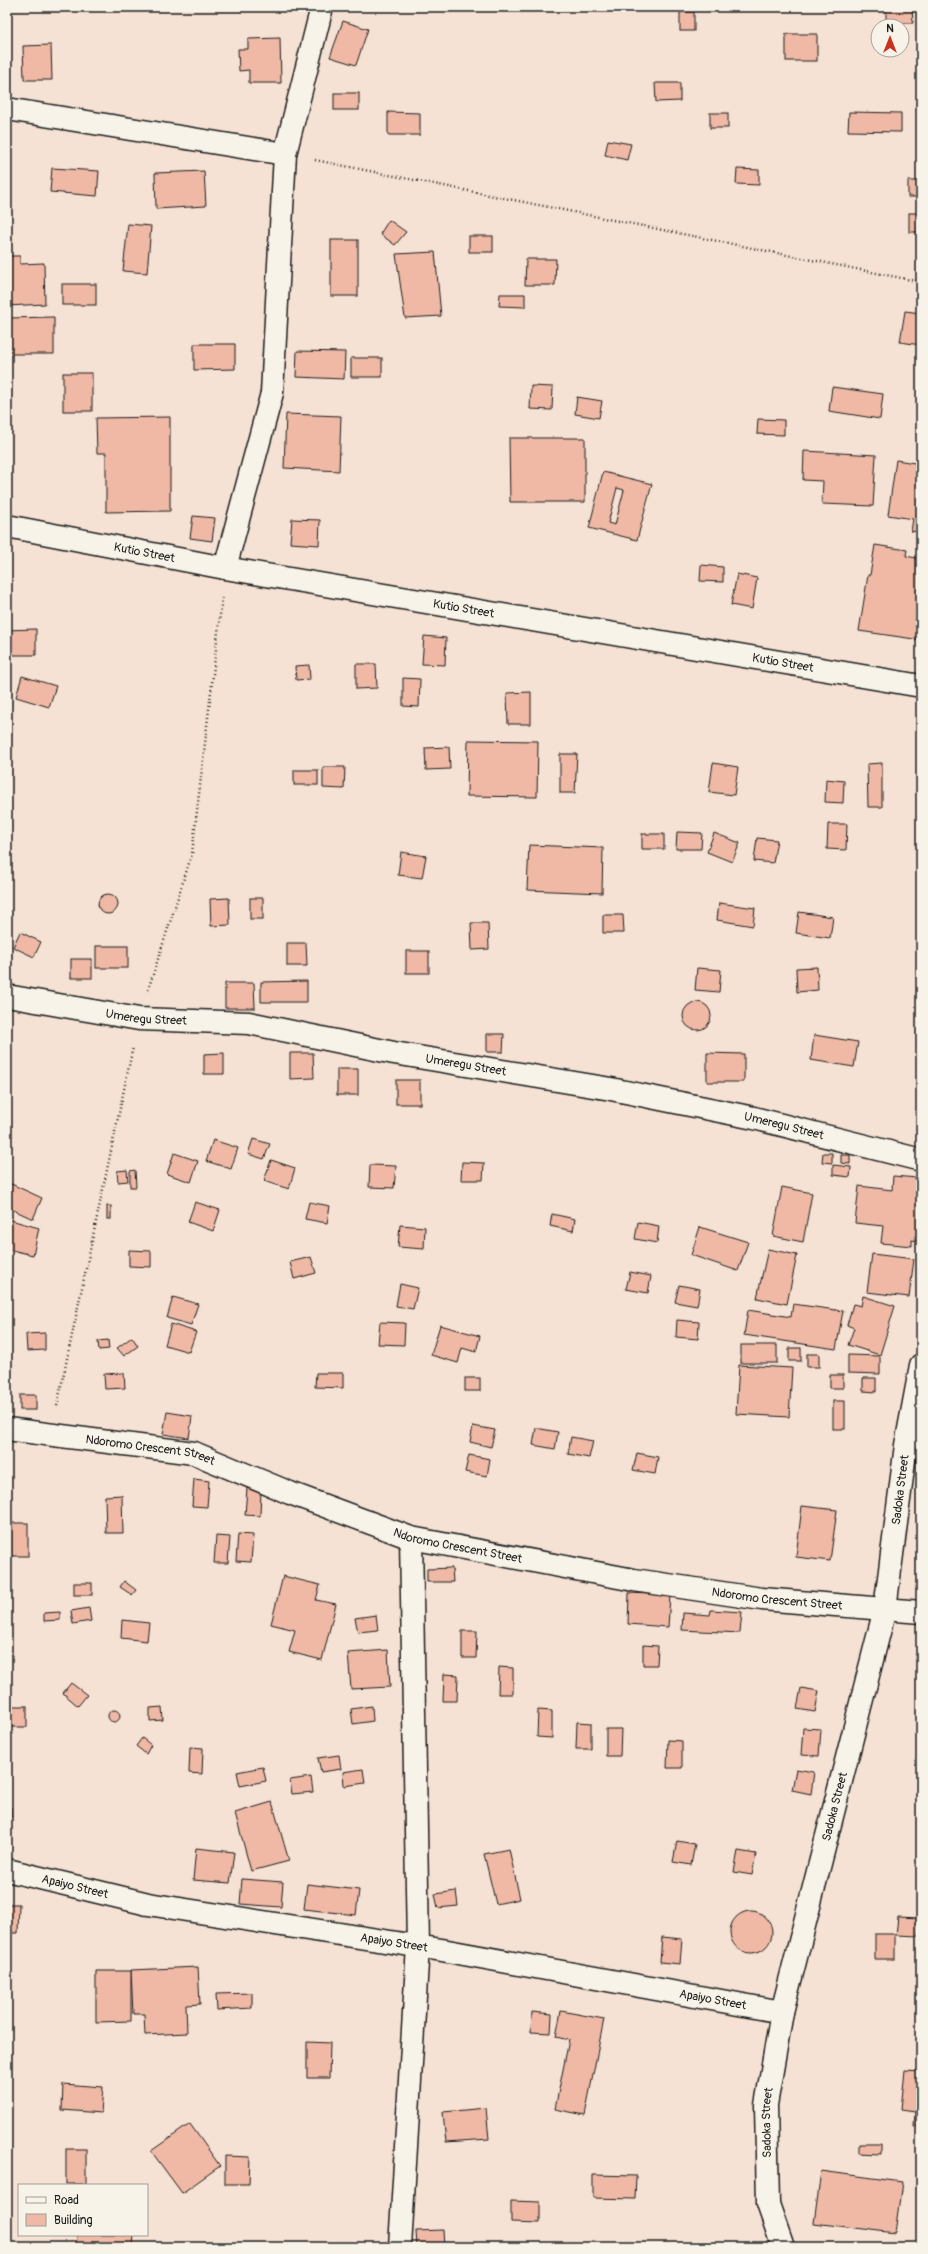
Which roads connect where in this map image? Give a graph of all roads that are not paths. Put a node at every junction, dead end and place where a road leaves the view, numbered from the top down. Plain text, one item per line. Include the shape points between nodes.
1 (322, 7) edge
2 (7, 109) edge
3 (285, 154) junction
4 (7, 526) edge
5 (226, 568) junction
6 (921, 686) edge
7 (7, 996) edge
8 (921, 1160) edge
9 (921, 1365) edge
10 (7, 1429) edge
11 (412, 1538) junction
12 (885, 1609) junction
13 (921, 1612) edge
14 (7, 1870) edge
15 (418, 1946) junction
16 (782, 2012) junction
17 (400, 2247) edge
18 (783, 2247) edge

1 - 3 street
2 - 3 street
3 - 5 street via 272,393
4 - 5 street, Kutio Street
5 - 6 street, Kutio Street
7 - 8 street, Umeregu Street via 139,1019 249,1023 394,1053 611,1088 754,1118
9 - 12 street, Sadoka Street via 906,1445
10 - 11 street, Ndoromo Crescent Street via 194,1453 290,1493
11 - 12 street, Ndoromo Crescent Street via 634,1580 762,1599
11 - 15 street
12 - 13 street, Ndoromo Crescent Street
12 - 16 street, Sadoka Street
14 - 15 street, Apaiyo Street via 148,1904
15 - 16 street, Apaiyo Street
15 - 17 street
16 - 18 street, Sadoka Street via 766,2105 768,2204

